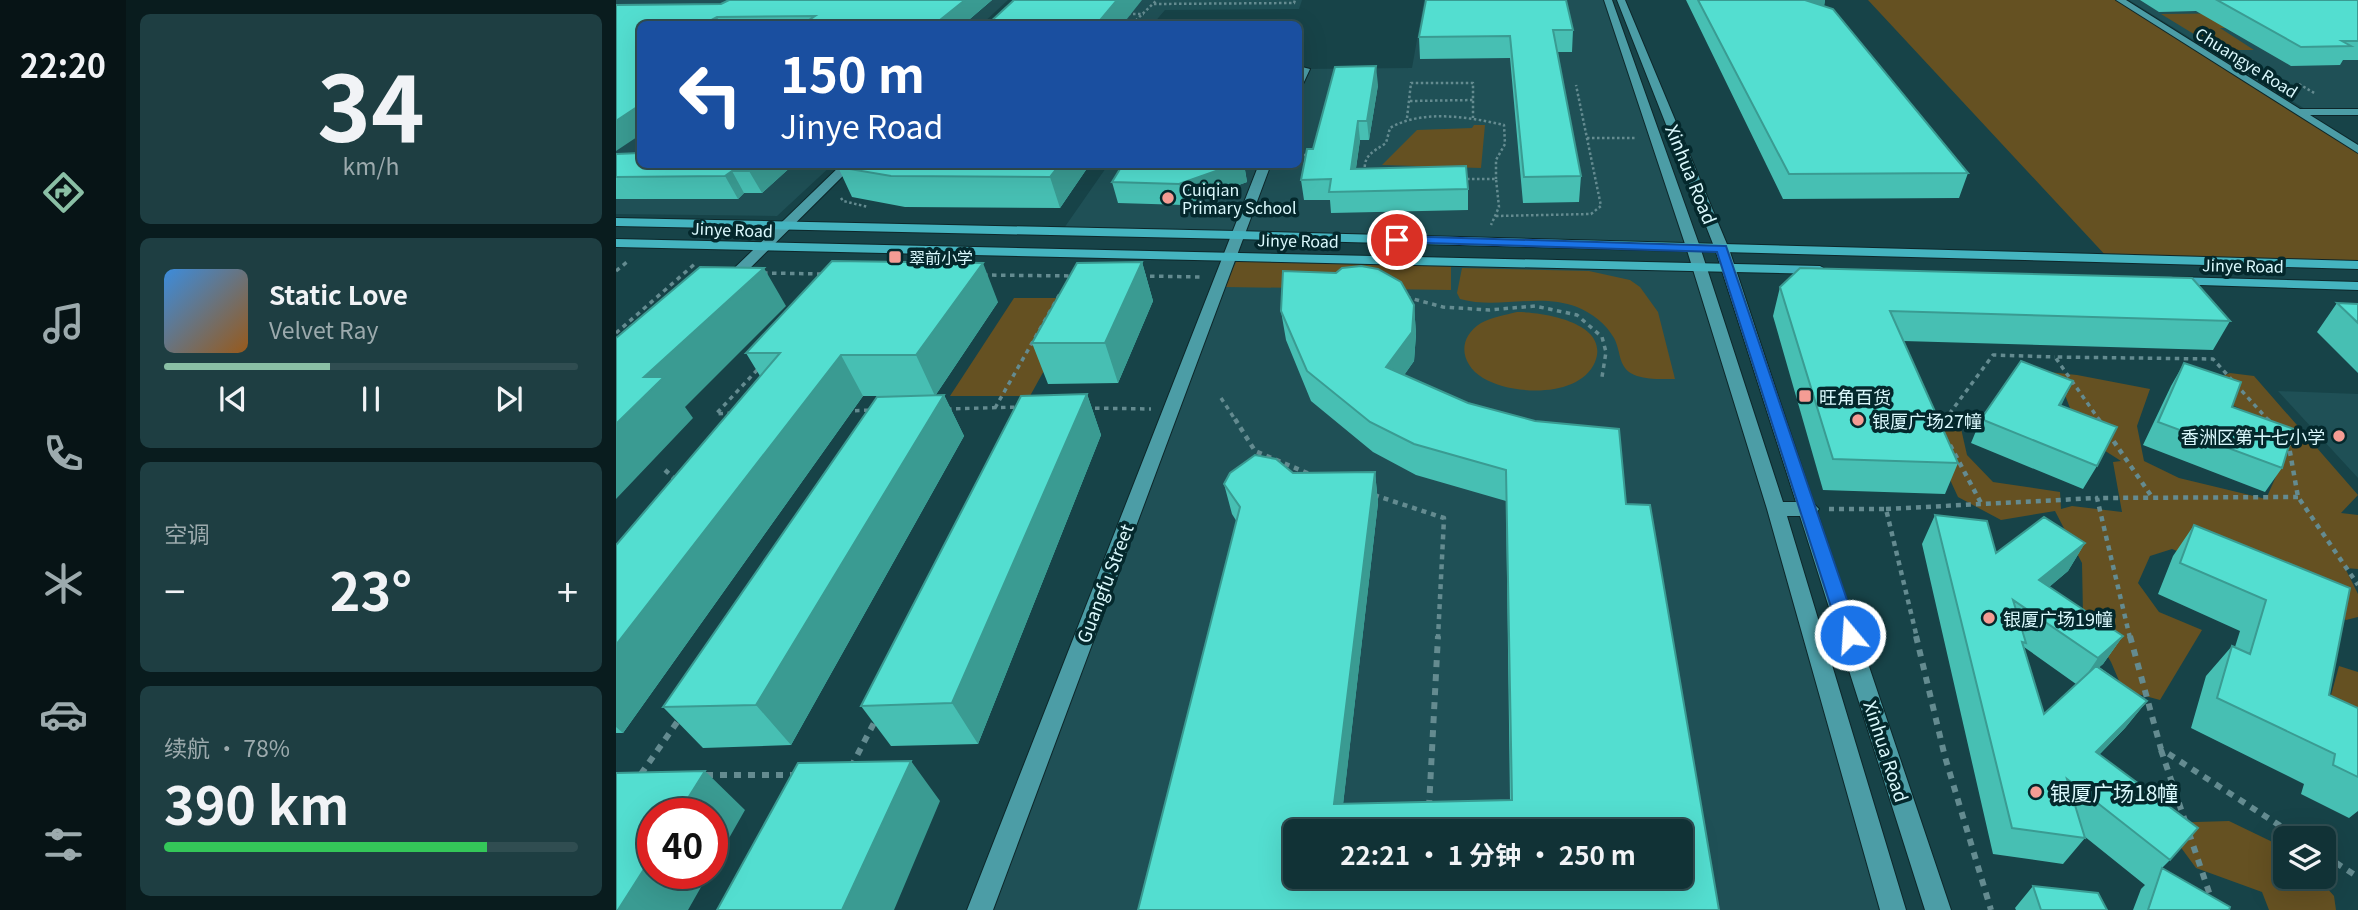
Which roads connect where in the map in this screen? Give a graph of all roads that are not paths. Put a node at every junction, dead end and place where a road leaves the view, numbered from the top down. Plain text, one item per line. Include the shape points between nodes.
1 (1608, 0) edge
2 (1621, 0) edge
3 (2119, 0) edge
4 (2298, 112) junction
5 (2358, 112) edge
6 (2358, 150) edge
7 (845, 168) edge
8 (1263, 168) edge
9 (616, 222) edge
10 (787, 225) junction
11 (1237, 235) junction
12 (616, 243) edge
13 (766, 248) junction
14 (1228, 256) junction
15 (1696, 257) junction
16 (1725, 258) junction
17 (2358, 265) edge
18 (1835, 270) edge
19 (2164, 281) edge
20 (2358, 286) edge
21 (718, 292) edge
22 (1776, 509) junction
23 (1810, 509) junction
24 (980, 910) edge
25 (1893, 910) edge
26 (1938, 910) edge

1 - 15 street, Xinhua Road
2 - 16 street, Xinhua Road
3 - 4 street, Chuangye Road
4 - 5 street
4 - 6 street, Chuangye Road
7 - 10 street
8 - 11 street, Guangfu Street
9 - 10 main road, Jinye Road
10 - 11 main road, Jinye Road
10 - 13 street
11 - 14 street, Guangfu Street
11 - 15 main road, Jinye Road via 1477,242
12 - 13 main road, Jinye Road
13 - 14 main road, Jinye Road
13 - 21 street
14 - 15 main road, Jinye Road
14 - 24 street, Guangfu Street
15 - 16 main road, Jinye Road
15 - 22 street, Xinhua Road
16 - 17 main road, Jinye Road
16 - 18 main road, Jinye Road
16 - 23 street, Xinhua Road
19 - 20 main road, Jinye Road
22 - 23 street
22 - 25 street, Xinhua Road
23 - 26 street, Xinhua Road

